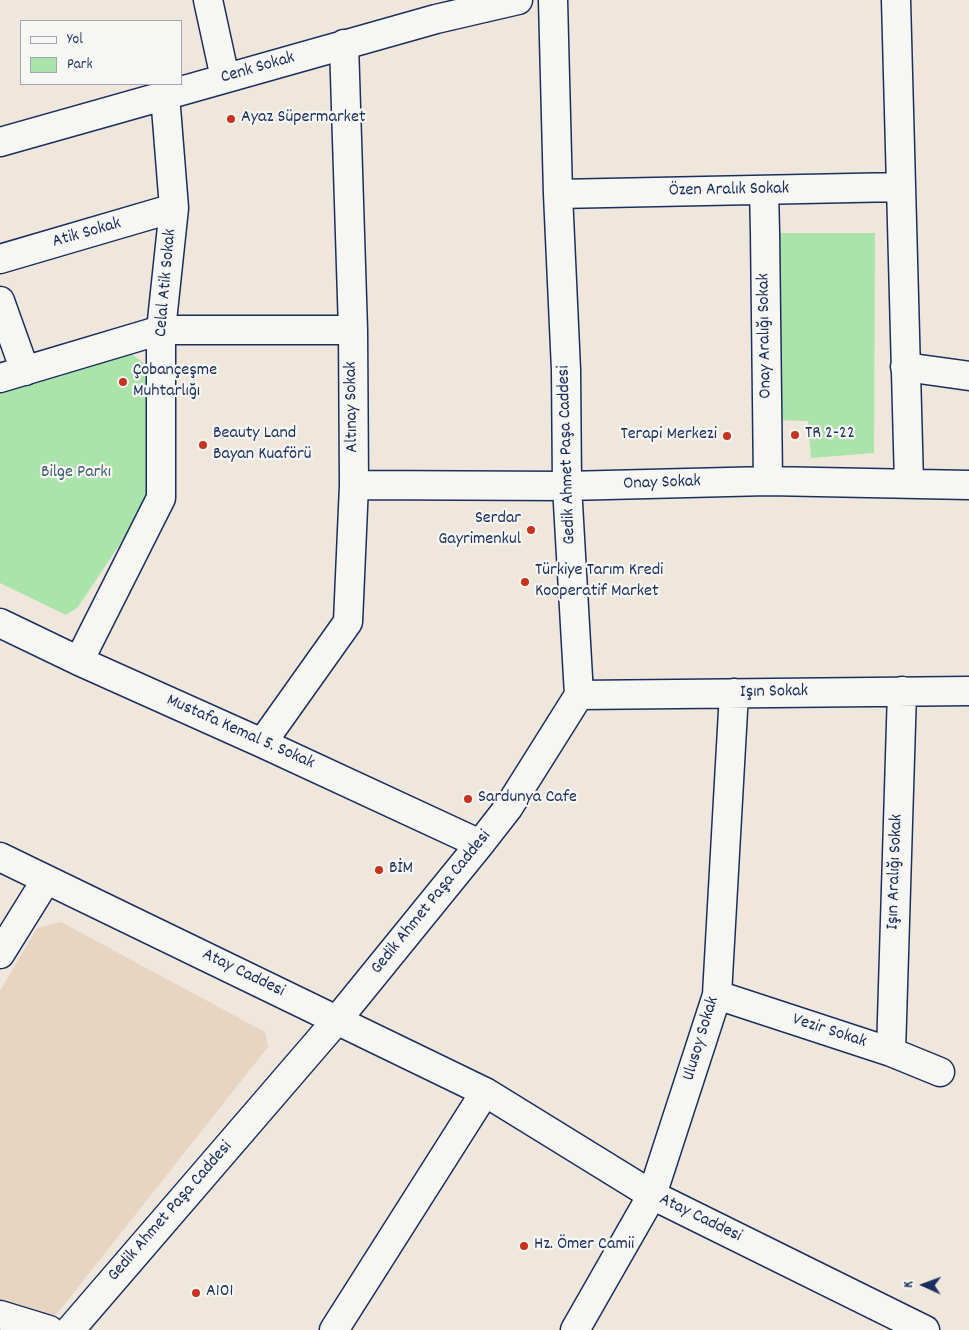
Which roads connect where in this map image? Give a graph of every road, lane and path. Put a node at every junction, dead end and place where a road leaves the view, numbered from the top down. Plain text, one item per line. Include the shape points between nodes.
1 (208, 0) edge
2 (518, 0) edge
3 (553, 0) edge
4 (896, 0) edge
5 (344, 44) junction
6 (225, 78) junction
7 (165, 95) junction
8 (0, 142) edge
9 (900, 187) junction
10 (764, 190) junction
11 (558, 194) junction
12 (174, 208) junction
13 (0, 259) edge
14 (0, 301) edge
15 (161, 330) junction
16 (352, 330) junction
17 (905, 367) junction
18 (12, 375) edge
19 (969, 376) edge
20 (768, 481) junction
21 (909, 483) junction
22 (354, 485) junction
23 (969, 485) edge
24 (567, 486) junction
25 (0, 623) edge
26 (79, 661) junction
27 (969, 690) edge
28 (902, 691) junction
29 (734, 693) junction
30 (579, 695) junction
31 (262, 742) junction
32 (480, 844) junction
33 (0, 857) edge
34 (46, 880) junction
35 (0, 954) edge
36 (717, 995) junction
37 (337, 1020) junction
38 (891, 1052) junction
39 (940, 1072) dead end
40 (485, 1092) junction
41 (652, 1196) junction
42 (0, 1315) edge
43 (49, 1330) edge
44 (70, 1330) edge
45 (334, 1330) edge
46 (575, 1330) edge
47 (925, 1330) edge

1 - 6 street
2 - 5 street, Cenk Sokak
3 - 11 street, Gedik Ahmet Paşa Caddesi
4 - 9 street
5 - 6 street, Cenk Sokak
5 - 16 street, Altınay Sokak
6 - 7 street, Cenk Sokak
7 - 8 street, Cenk Sokak
7 - 12 street, Celal Atik Sokak
9 - 10 street, Özen Aralık Sokak
9 - 17 street
10 - 11 street, Özen Aralık Sokak
10 - 20 street, Onay Aralığı Sokak
11 - 24 street, Gedik Ahmet Paşa Caddesi via 566,370
12 - 13 street, Atik Sokak
12 - 15 street, Celal Atik Sokak
14 - 18 street
15 - 16 street
15 - 18 street
15 - 26 street, Celal Atik Sokak via 161,498
16 - 22 street, Altınay Sokak
17 - 19 street
17 - 21 street
20 - 21 street, Onay Sokak
20 - 24 street, Onay Sokak
21 - 23 street, Onay Sokak
22 - 24 street, Onay Sokak
22 - 31 street, Altınay Sokak via 348,622
24 - 30 street, Gedik Ahmet Paşa Caddesi
25 - 26 street, Mustafa Kemal 5. Sokak
26 - 31 street, Mustafa Kemal 5. Sokak
27 - 28 street, Işın Sokak
28 - 29 street, Işın Sokak
28 - 38 street, Işın Aralığı Sokak
29 - 30 street, Işın Sokak
29 - 36 street, Ulusoy Sokak
30 - 32 street, Gedik Ahmet Paşa Caddesi via 508,808
31 - 32 street, Mustafa Kemal 5. Sokak
32 - 37 street, Gedik Ahmet Paşa Caddesi
33 - 34 street, Atay Caddesi
34 - 35 street
34 - 37 street, Atay Caddesi
36 - 38 street, Vezir Sokak
36 - 41 street, Ulusoy Sokak
37 - 40 street, Atay Caddesi
37 - 44 street, Gedik Ahmet Paşa Caddesi
38 - 39 street, Vezir Sokak
40 - 41 street, Atay Caddesi
40 - 45 street
41 - 46 street, Ulusoy Sokak
41 - 47 street, Atay Caddesi
42 - 43 street

